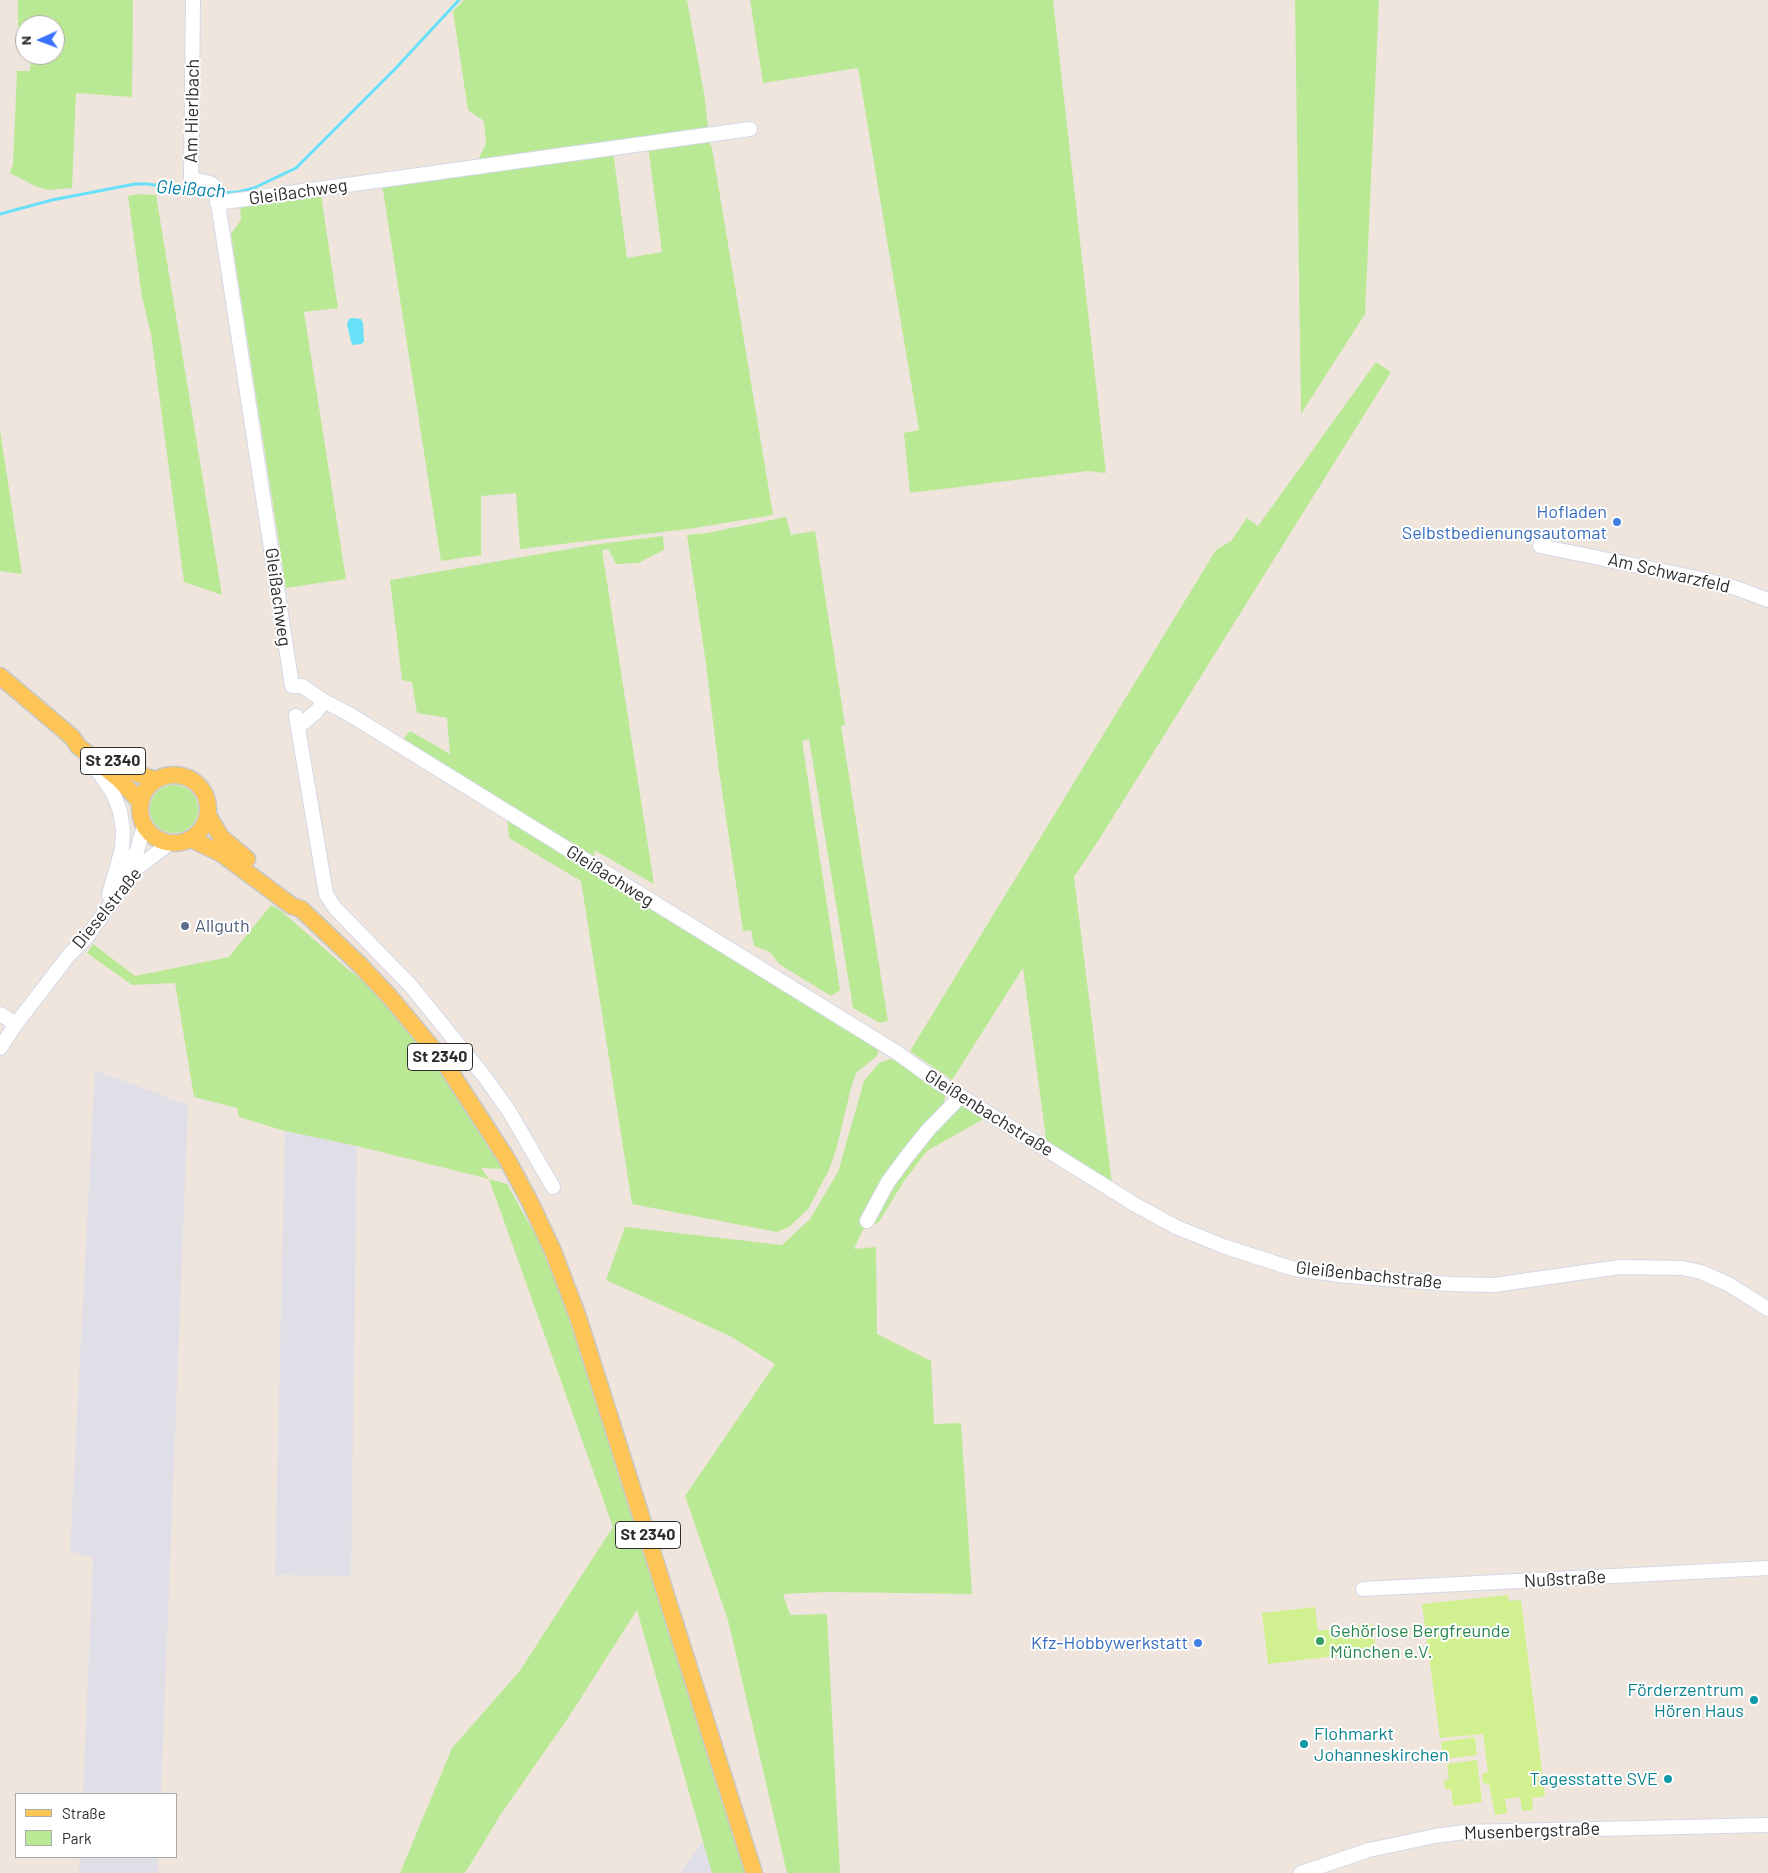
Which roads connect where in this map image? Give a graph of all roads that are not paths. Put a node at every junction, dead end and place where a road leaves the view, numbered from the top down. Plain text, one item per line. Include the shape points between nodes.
1 (193, 0) edge
2 (750, 129) dead end
3 (217, 196) junction
4 (1540, 546) dead end
5 (1768, 600) edge
6 (0, 676) edge
7 (324, 701) junction
8 (75, 742) junction
9 (156, 780) junction
10 (141, 803) junction
11 (208, 815) junction
12 (144, 826) junction
13 (191, 839) junction
14 (170, 843) junction
15 (109, 895) junction
16 (301, 910) junction
17 (69, 955) junction
18 (0, 1014) edge
19 (16, 1024) junction
20 (0, 1048) edge
21 (896, 1052) joint
22 (961, 1096) junction
23 (553, 1187) dead end
24 (867, 1221) dead end
25 (1768, 1309) edge
26 (1768, 1568) edge
27 (1362, 1589) dead end
28 (1768, 1825) edge
29 (754, 1873) edge
30 (1301, 1873) edge

1 - 3 street, Am Hierlbach via 192,179 213,184
2 - 3 street, Gleißachweg
3 - 7 street, Gleißachweg via 290,677 292,686 302,686
4 - 5 street, Am Schwarzfeld via 1697,578
6 - 8 main road, St 2340
7 - 21 street, Gleißachweg
7 - 23 street via 316,712 297,722 326,894 334,908 410,985 484,1076 509,1111
8 - 9 main road, St 2340 via 82,740 126,770
8 - 10 main road, St 2340 via 120,780
8 - 15 street via 113,793 120,811 122,849
9 - 10 main road, St 2340 via 146,790
9 - 11 main road, St 2340 via 169,775 194,781 208,802
10 - 12 main road via 140,815
11 - 13 main road via 205,825
11 - 16 main road, St 2340 via 222,837 296,899
12 - 14 main road via 160,840
12 - 15 street, Dieselstraße via 137,851
13 - 14 main road
13 - 16 main road, St 2340 via 222,854
14 - 17 street, Dieselstraße via 138,868 86,938
15 - 17 street, Dieselstraße
16 - 29 main road, St 2340 via 360,965 424,1036 464,1090 530,1202 578,1317
17 - 19 street, Dieselstraße
18 - 19 street
19 - 20 street, Dieselstraße
21 - 22 street, Gleißenbachstraße
22 - 24 street via 908,1155 888,1182
22 - 25 street, Gleißenbachstraße via 1176,1227 1223,1246 1294,1268 1348,1276 1474,1286 1620,1267 1682,1268 1728,1284
26 - 27 street, Nußstraße
28 - 30 street, Musenbergstraße via 1466,1832 1369,1850

